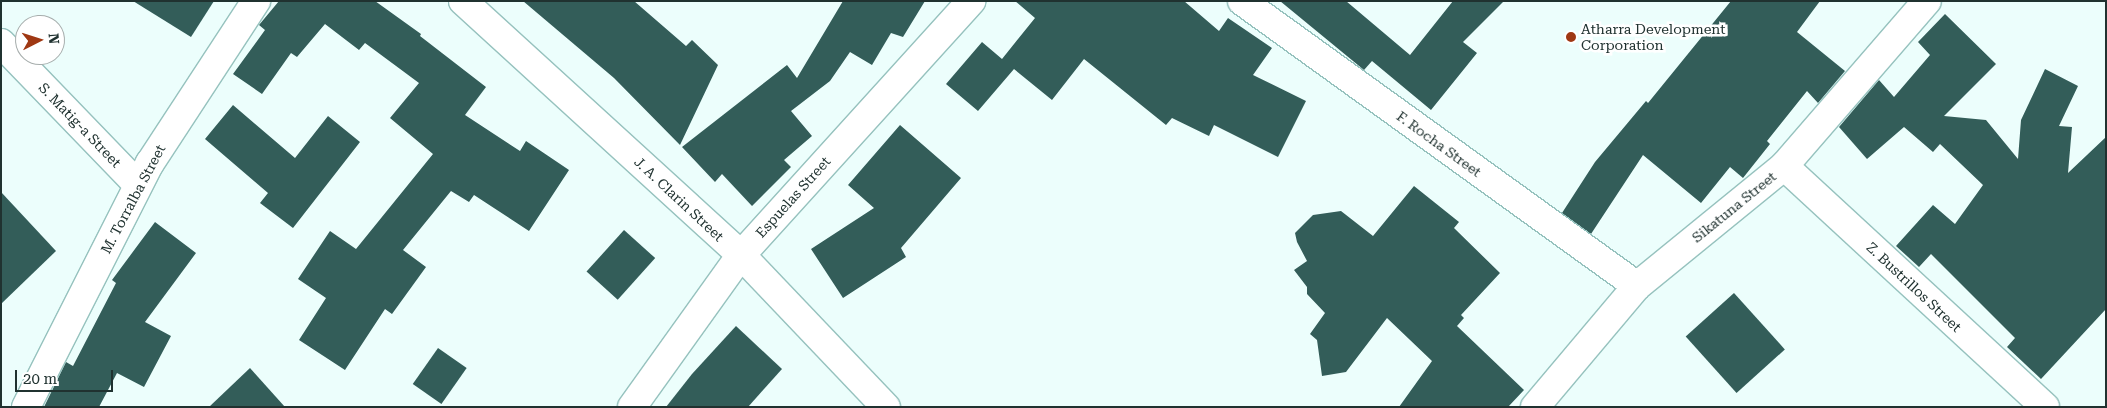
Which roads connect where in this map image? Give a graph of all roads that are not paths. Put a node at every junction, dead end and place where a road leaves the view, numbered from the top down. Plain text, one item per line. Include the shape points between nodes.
1 (256, 1) edge
2 (463, 1) edge
3 (971, 1) edge
4 (1242, 1) edge
5 (1927, 1) edge
6 (1, 43) edge
7 (1784, 166) junction
8 (138, 186) junction
9 (741, 256) junction
10 (1637, 286) junction
11 (26, 407) edge
12 (632, 407) edge
13 (886, 407) edge
14 (1536, 407) edge
15 (2045, 407) edge

1 - 8 street, M. Torralba Street
2 - 9 street, J. A. Clarin Street
3 - 9 street, Espuelas Street
4 - 10 street, F. Rocha Street
5 - 7 street, Sikatuna Street
6 - 8 street, S. Matig-a Street
7 - 10 street, Sikatuna Street
7 - 15 street, Z. Bustrillos Street
8 - 11 street, M. Torralba Street
9 - 12 street, Espuelas Street
9 - 13 street, J. A. Clarin Street
10 - 14 street, Sikatuna Street

